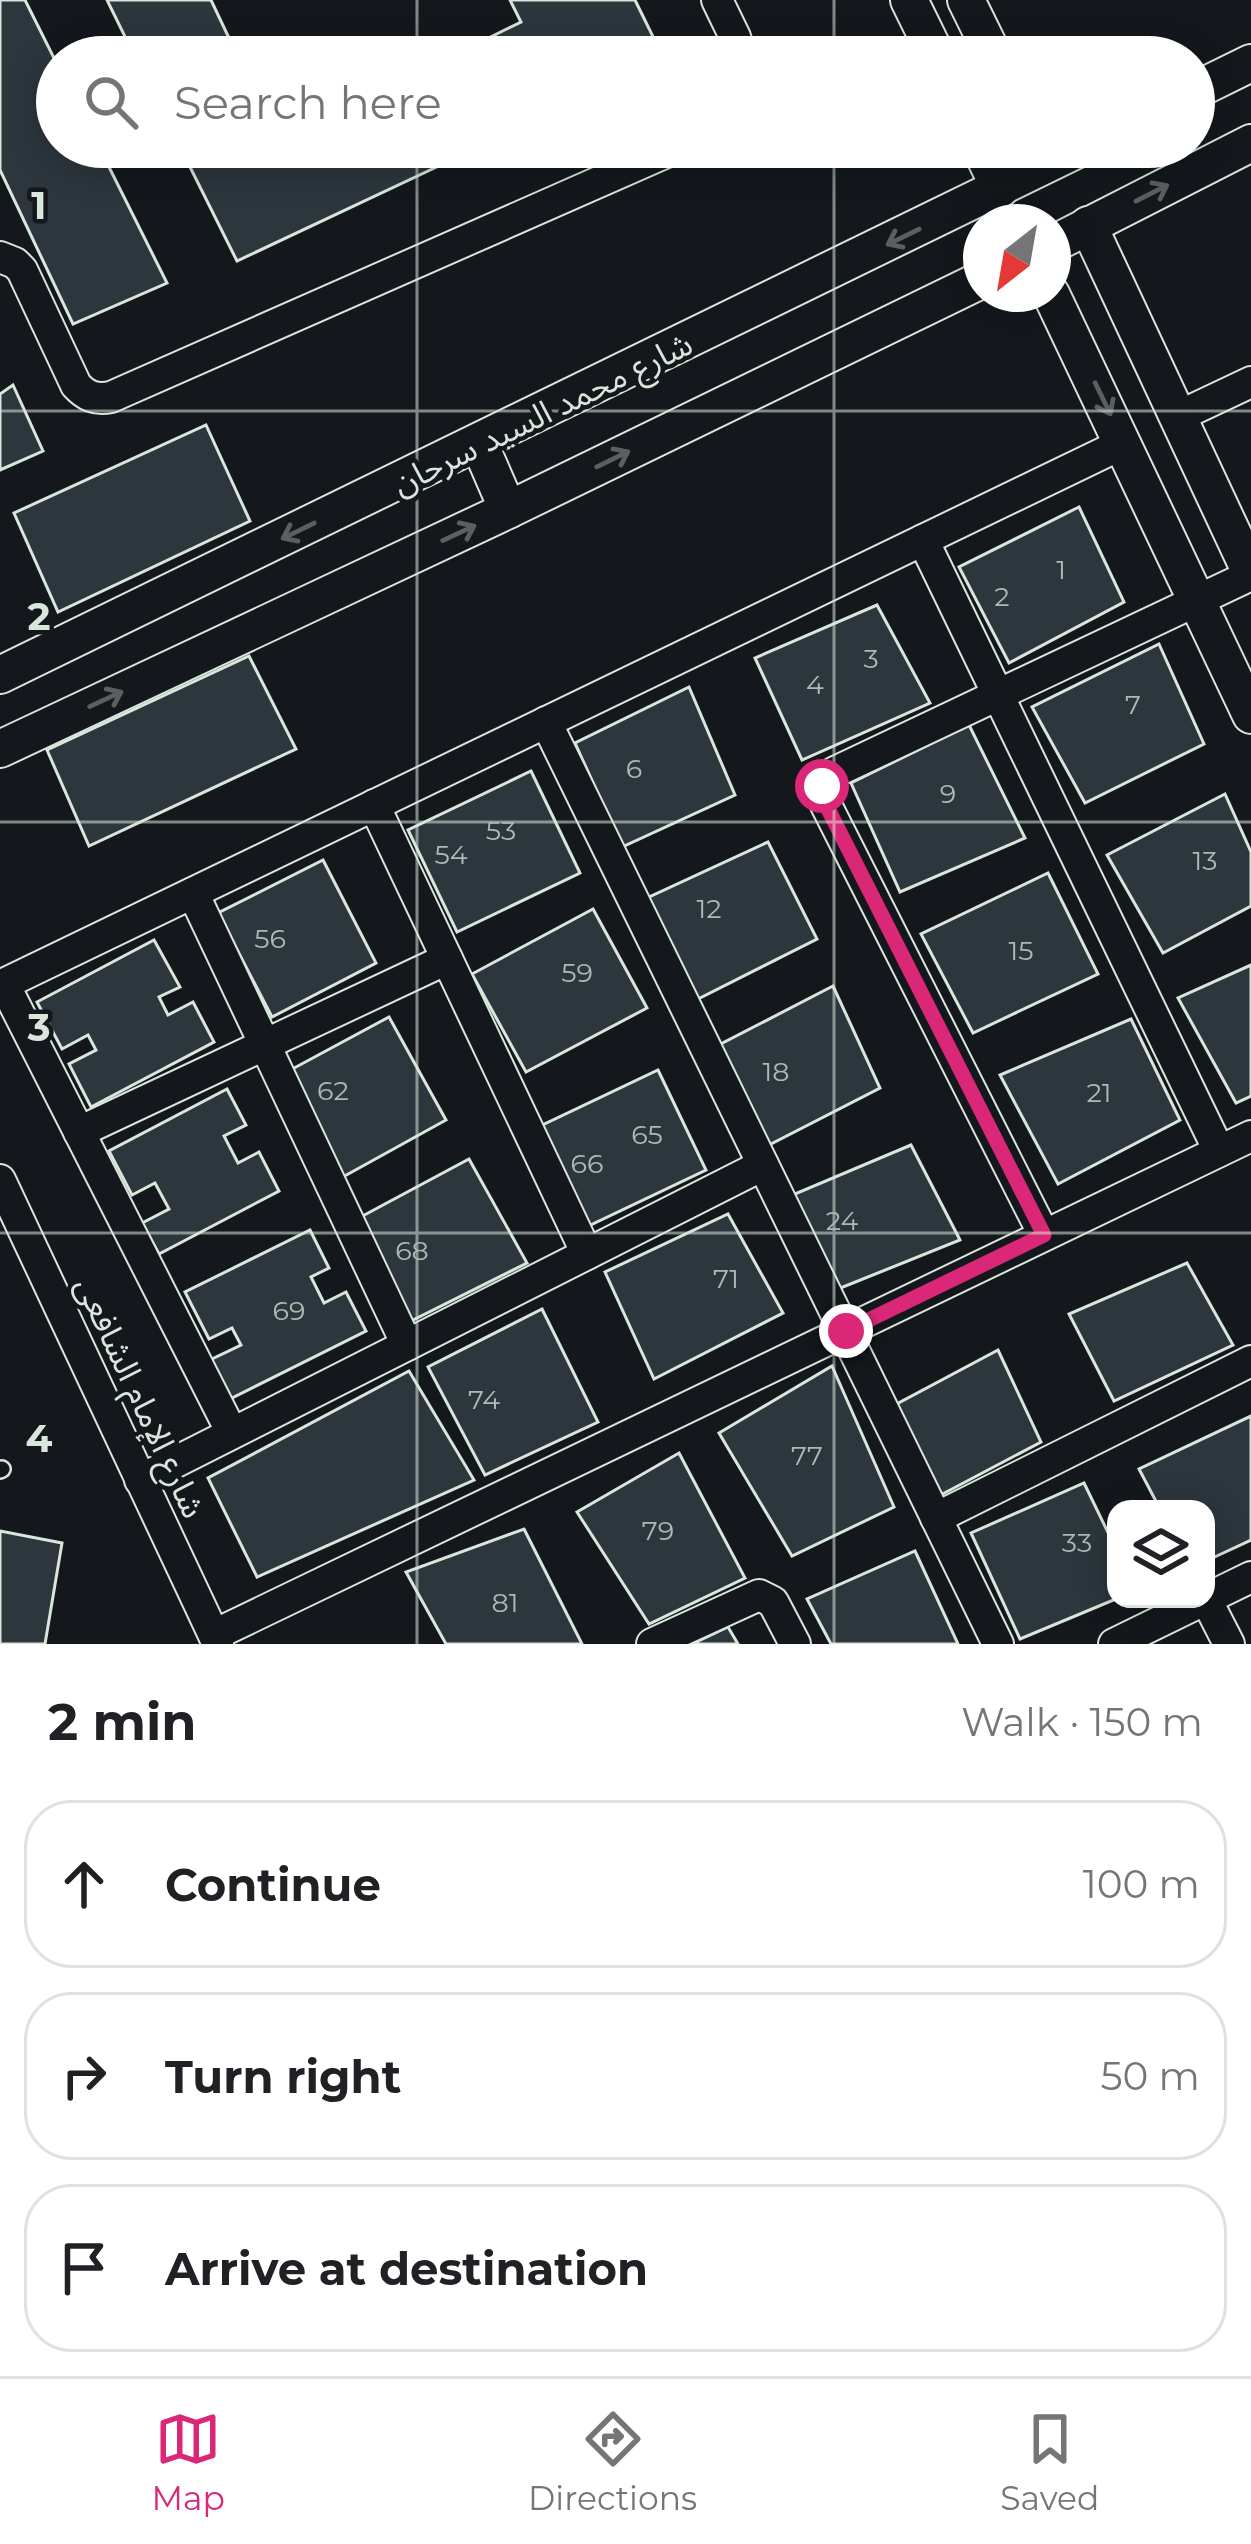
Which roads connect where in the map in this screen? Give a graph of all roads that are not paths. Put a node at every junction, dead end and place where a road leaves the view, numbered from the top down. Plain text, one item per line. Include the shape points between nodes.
1 (717, 0) edge
2 (909, 0) edge
3 (966, 0) edge
4 (735, 36) edge
5 (927, 36) edge
6 (984, 36) edge
7 (1251, 63) edge
8 (1215, 81) edge
9 (1251, 143) edge
10 (1215, 161) edge
11 (630, 168) edge
12 (990, 168) edge
13 (1027, 168) edge
14 (1201, 168) edge
15 (1000, 189) junction
16 (1088, 225) junction
17 (1071, 234) edge
18 (0, 257) edge
19 (963, 289) edge
20 (1061, 312) edge
21 (1251, 382) edge
22 (1177, 417) junction
23 (479, 443) junction
24 (1124, 443) junction
25 (508, 510) junction
26 (923, 540) junction
27 (1251, 574) edge
28 (1197, 601) junction
29 (0, 675) edge
30 (998, 694) junction
31 (1251, 716) edge
32 (546, 722) junction
33 (0, 749) edge
34 (374, 806) junction
35 (193, 893) junction
36 (447, 959) junction
37 (2, 985) edge
38 (265, 1045) junction
39 (79, 1132) junction
40 (1251, 1136) edge
41 (1219, 1151) junction
42 (763, 1165) junction
43 (0, 1180) edge
44 (1044, 1235) junction
45 (587, 1254) junction
46 (846, 1331) junction
47 (407, 1345) junction
48 (1251, 1361) edge
49 (232, 1433) junction
50 (140, 1480) junction
51 (936, 1518) junction
52 (1251, 1576) edge
53 (1215, 1594) edge
54 (209, 1641) edge
55 (652, 1644) edge
56 (795, 1644) edge
57 (998, 1644) edge
58 (1114, 1644) edge
59 (1229, 1644) edge

1 - 4 street
2 - 5 street
3 - 6 street
7 - 8 street
10 -> 9 street
11 - 18 street via 101,399 76,385 22,270
12 - 15 street
13 - 15 street, شارع محمد السيد سرحان
16 -> 14 street
15 -> 23 street, شارع محمد السيد سرحان
16 - 17 street
16 - 22 street
25 -> 19 street
20 -> 24 street
21 - 22 street
22 - 27 street
23 - 25 street
23 -> 29 street, شارع محمد السيد سرحان
24 - 26 street
24 - 28 street
33 -> 25 street
26 - 30 street
26 - 32 street
27 - 28 street
28 - 30 street
28 - 31 street
30 - 41 street
30 - 44 street via 826,777 822,796
32 - 34 street
32 - 42 street
34 - 35 street
34 - 36 street
35 - 37 street
35 - 38 street
36 - 38 street
36 - 45 street
37 - 39 street
38 - 39 street
38 - 47 street
39 - 49 street
40 - 41 street
41 - 44 street
42 - 45 street
42 - 46 street
43 - 50 street, شارع الإمام الشافعى
44 - 46 street
45 - 47 street
46 - 51 street
46 - 54 street
47 - 49 street
48 - 51 street
49 - 50 street
50 - 54 street, شارع الإمام الشافعى
51 - 57 street
52 - 53 street
55 - 56 street via 759,1595 773,1602
58 - 59 street via 1206,1599

